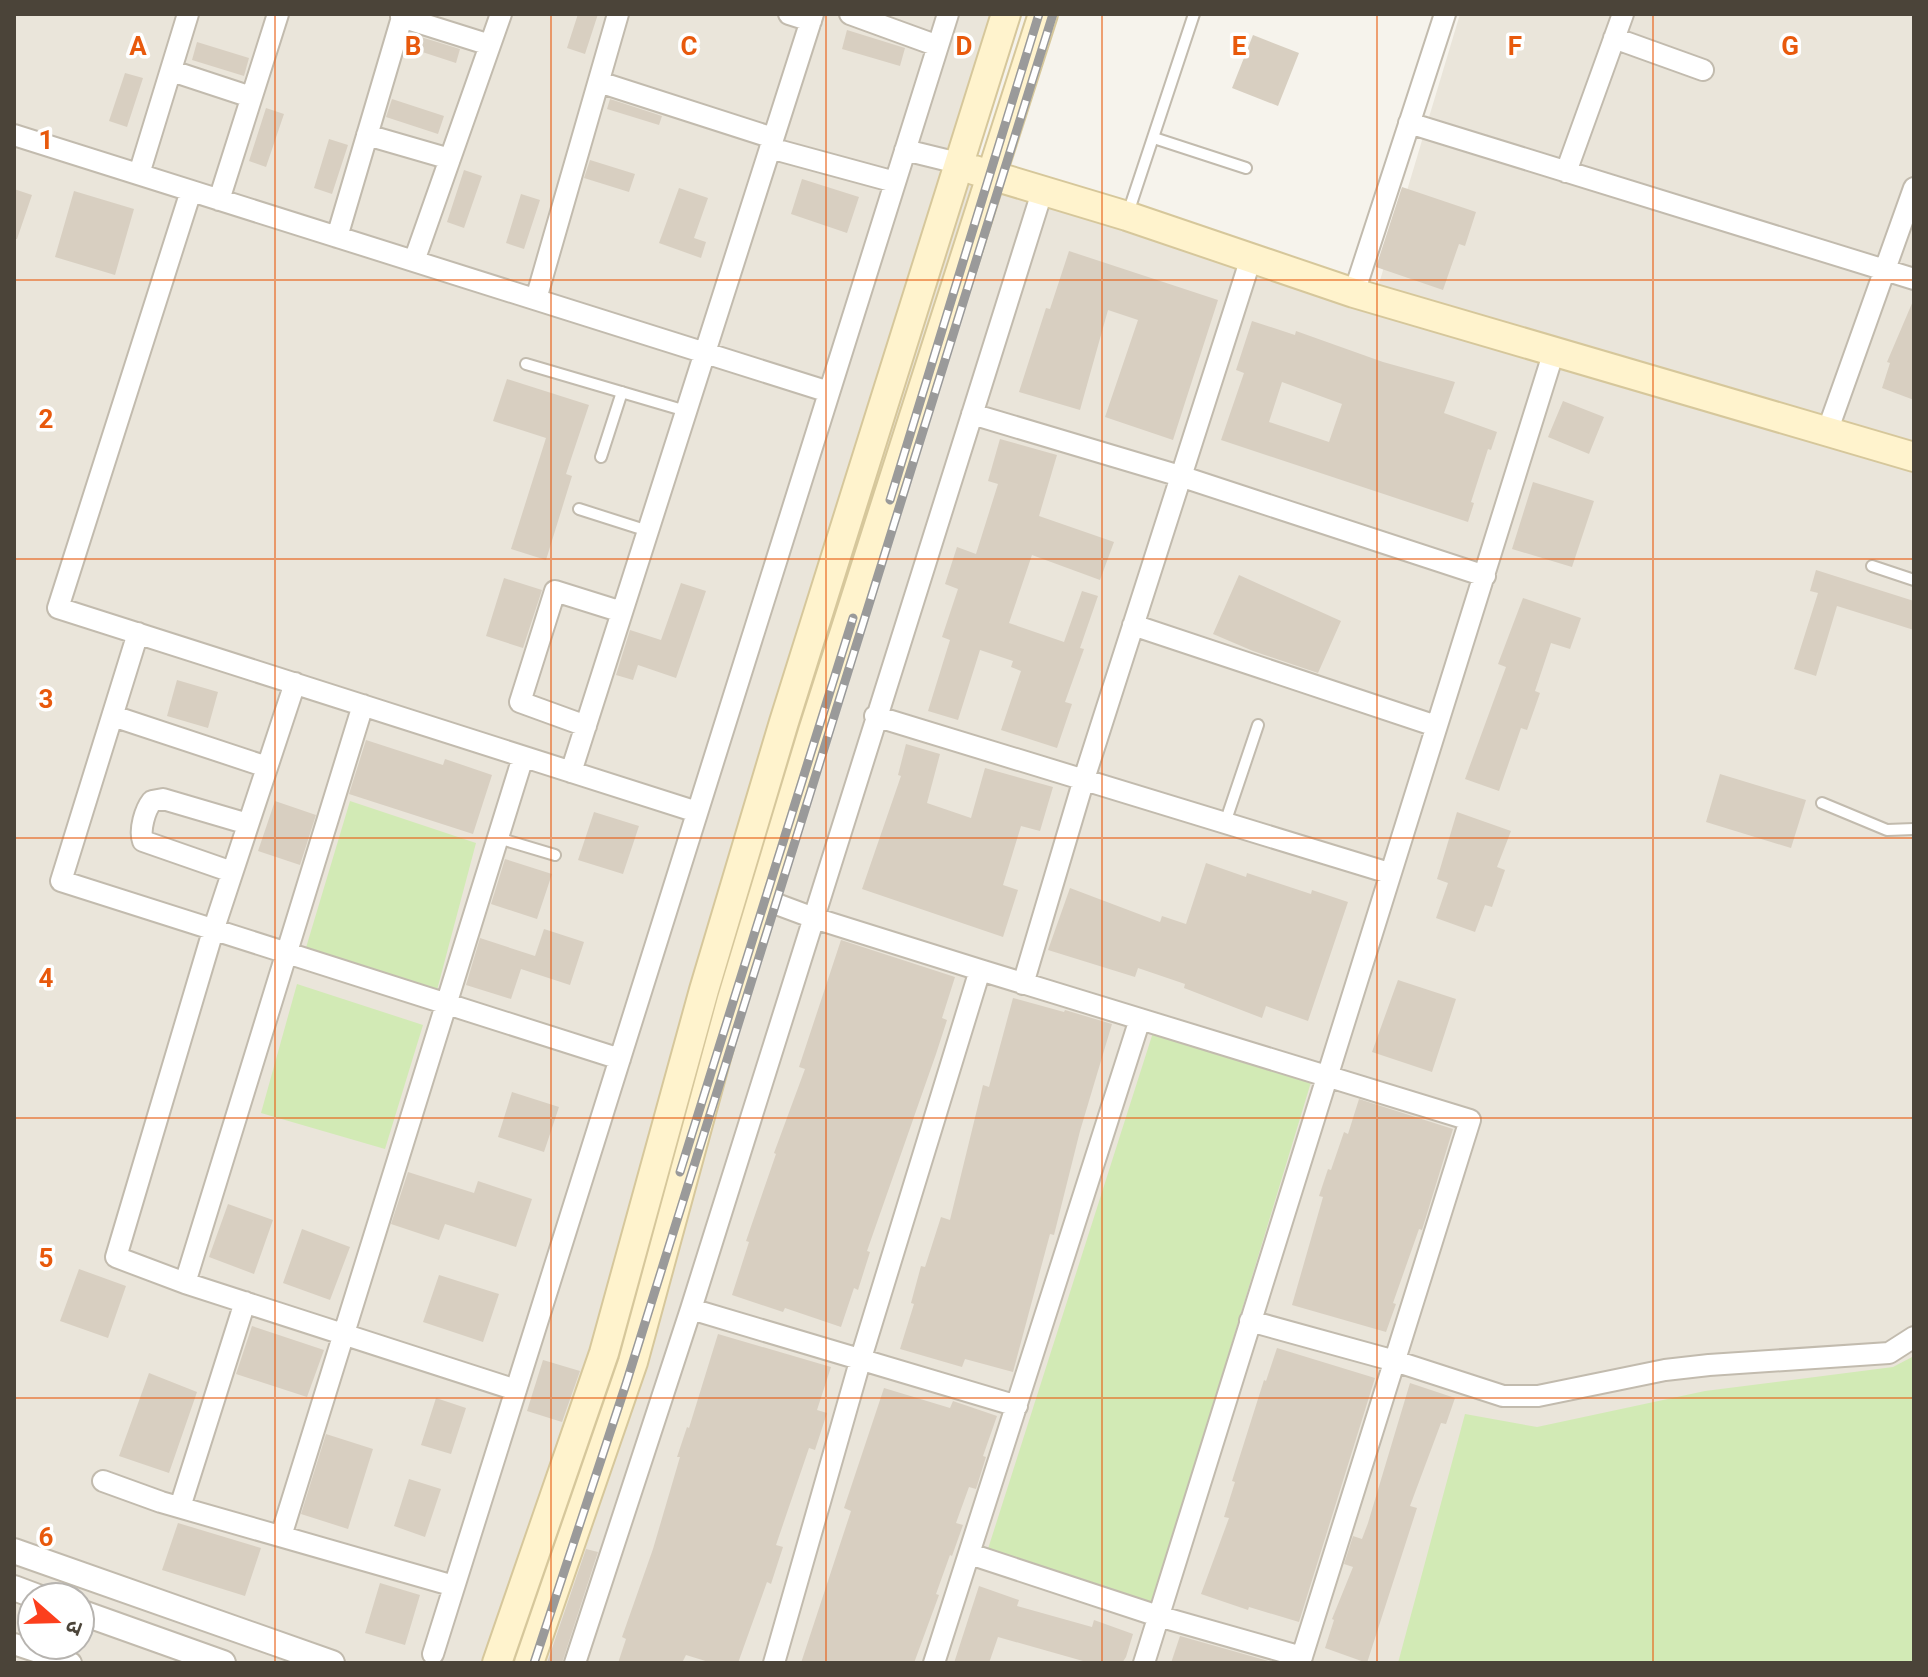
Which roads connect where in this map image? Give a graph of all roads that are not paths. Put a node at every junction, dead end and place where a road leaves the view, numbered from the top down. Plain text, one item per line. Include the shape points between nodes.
1 (188, 14) edge
2 (278, 14) edge
3 (501, 14) edge
4 (618, 14) edge
5 (789, 14) edge
6 (850, 14) edge
7 (948, 14) edge
8 (1006, 14) edge
9 (1043, 14) edge
10 (1194, 14) edge
11 (1445, 14) edge
12 (1623, 14) edge
13 (402, 16) edge
14 (812, 18) edge
15 (1614, 38) junction
16 (490, 45) junction
17 (938, 46) junction
18 (1703, 70) dead end
19 (172, 71) junction
20 (599, 82) junction
21 (251, 97) junction
22 (1409, 123) junction
23 (14, 135) edge
24 (367, 135) junction
25 (1154, 138) junction
26 (772, 143) junction
27 (905, 150) junction
28 (450, 159) junction
29 (958, 163) junction
30 (1246, 168) dead end
31 (1566, 172) junction
32 (139, 174) junction
33 (990, 177) junction
34 (895, 182) junction
35 (1914, 188) edge
36 (191, 191) junction
37 (1042, 192) junction
38 (219, 200) junction
39 (1127, 216) junction
40 (337, 237) junction
41 (1251, 258) junction
42 (414, 261) junction
43 (1885, 272) junction
44 (1914, 279) edge
45 (1354, 293) junction
46 (536, 299) junction
47 (1554, 351) junction
48 (705, 352) junction
49 (526, 364) dead end
50 (622, 392) junction
51 (829, 392) junction
52 (686, 411) junction
53 (972, 414) junction
54 (1827, 432) junction
55 (601, 457) dead end
56 (1914, 457) edge
57 (1180, 476) junction
58 (579, 509) dead end
59 (648, 531) junction
60 (1872, 566) dead end
61 (1485, 576) junction
62 (1914, 580) edge
63 (622, 612) junction
64 (1133, 625) junction
65 (138, 633) junction
66 (295, 683) junction
67 (363, 705) junction
68 (113, 716) junction
69 (875, 716) junction
70 (1258, 725) dead end
71 (586, 726) junction
72 (1436, 726) junction
73 (523, 757) junction
74 (267, 767) junction
75 (571, 772) junction
76 (1084, 779) junction
77 (1822, 803) dead end
78 (697, 812) junction
79 (1225, 823) junction
80 (248, 824) junction
81 (1914, 829) edge
82 (498, 838) junction
83 (555, 855) dead end
84 (232, 872) junction
85 (1389, 873) junction
86 (763, 899) junction
87 (814, 918) junction
88 (213, 931) junction
89 (287, 954) junction
90 (980, 970) junction
91 (1023, 984) junction
92 (446, 1004) junction
93 (1140, 1019) junction
94 (620, 1059) junction
95 (1327, 1077) junction
96 (185, 1283) junction
97 (245, 1302) junction
98 (691, 1309) junction
99 (1250, 1321) junction
100 (344, 1334) junction
101 (1914, 1337) edge
102 (861, 1358) junction
103 (1395, 1361) junction
104 (516, 1390) junction
105 (1017, 1406) junction
106 (103, 1481) dead end
107 (180, 1507) junction
108 (281, 1536) junction
109 (14, 1551) edge
110 (970, 1554) junction
111 (454, 1586) junction
112 (1158, 1616) junction
113 (96, 1618) edge
114 (14, 1644) edge
115 (433, 1654) dead end
116 (1301, 1660) edge
117 (71, 1663) edge
118 (223, 1663) edge
119 (332, 1663) edge
120 (497, 1663) edge
121 (529, 1663) edge
122 (575, 1663) edge
123 (774, 1663) edge
124 (934, 1663) edge
125 (1144, 1663) edge

1 - 19 street
2 - 21 street
3 - 16 street
4 - 20 street
5 - 14 street
6 - 17 street
7 - 17 street
8 - 29 main road
9 - 33 main road
10 - 25 lane
11 - 22 street
12 - 15 street
13 - 16 street
13 - 24 street
14 - 26 street
15 - 18 street
15 - 31 street
16 - 28 street
17 - 27 street
19 - 21 street
19 - 32 street
20 - 26 street
20 - 46 street
21 - 38 street
22 - 31 street
22 - 45 street
23 - 32 street
24 - 28 street
24 - 40 street
25 - 30 lane
25 - 39 lane
26 - 34 street
26 - 48 street
27 - 29 street
27 - 34 street
28 - 42 street
29 - 33 main road
29 - 120 main road via 708,975 604,1353
31 - 43 street
32 - 36 street
33 - 37 main road
33 - 86 main road
34 - 51 street
35 - 43 street
36 - 38 street
36 - 65 street via 58,608
37 - 39 main road
37 - 53 street
38 - 40 street
39 - 41 main road
40 - 42 street
41 - 45 main road
41 - 57 street
42 - 46 street
43 - 44 street
43 - 54 street
45 - 47 main road
46 - 48 street
47 - 54 main road
47 - 61 street
48 - 51 street
48 - 52 street
49 - 50 lane
50 - 52 lane
50 - 55 lane
51 - 78 street
52 - 59 street
53 - 57 street
53 - 69 street
54 - 56 main road
57 - 61 street
57 - 64 street
58 - 59 lane
59 - 63 street
60 - 62 lane
61 - 72 street
63 - 71 street
63 - 71 street via 555,591 520,702
64 - 72 street
64 - 76 street
65 - 66 street
65 - 68 street
66 - 67 street
66 - 74 street
67 - 73 street
67 - 89 street
68 - 74 street
68 - 88 street via 61,881
69 - 76 street
69 - 87 street
70 - 79 lane
71 - 75 street
72 - 85 street
73 - 75 street
73 - 82 street
74 - 80 street
75 - 78 street
76 - 79 street
76 - 91 street
77 - 81 lane via 1887,830
78 - 94 street
79 - 85 street
80 - 84 street
80 - 84 street via 163,799 149,805 143,841
82 - 83 lane
82 - 92 street
84 - 88 street
85 - 95 street
86 - 87 street
86 - 121 main road via 633,1362
87 - 90 street
87 - 98 street
88 - 89 street
88 - 96 street via 116,1257
89 - 92 street
89 - 96 street
90 - 91 street
90 - 102 street
91 - 93 street
92 - 94 street
92 - 100 street
93 - 95 street
93 - 105 street
94 - 104 street
95 - 99 street
95 - 103 street via 1470,1120
96 - 97 street
97 - 100 street
97 - 107 street
98 - 102 street
98 - 122 street
99 - 103 street
99 - 112 street
100 - 104 street
100 - 108 street
101 - 103 street via 1889,1353 1679,1368 1538,1396 1503,1396
102 - 105 street
102 - 123 street
103 - 116 street
104 - 111 street
105 - 110 street
106 - 107 street
107 - 108 street
108 - 111 street
109 - 119 street
110 - 112 street
110 - 124 street
111 - 115 street
112 - 116 street
112 - 125 street
113 - 118 street
114 - 117 street

